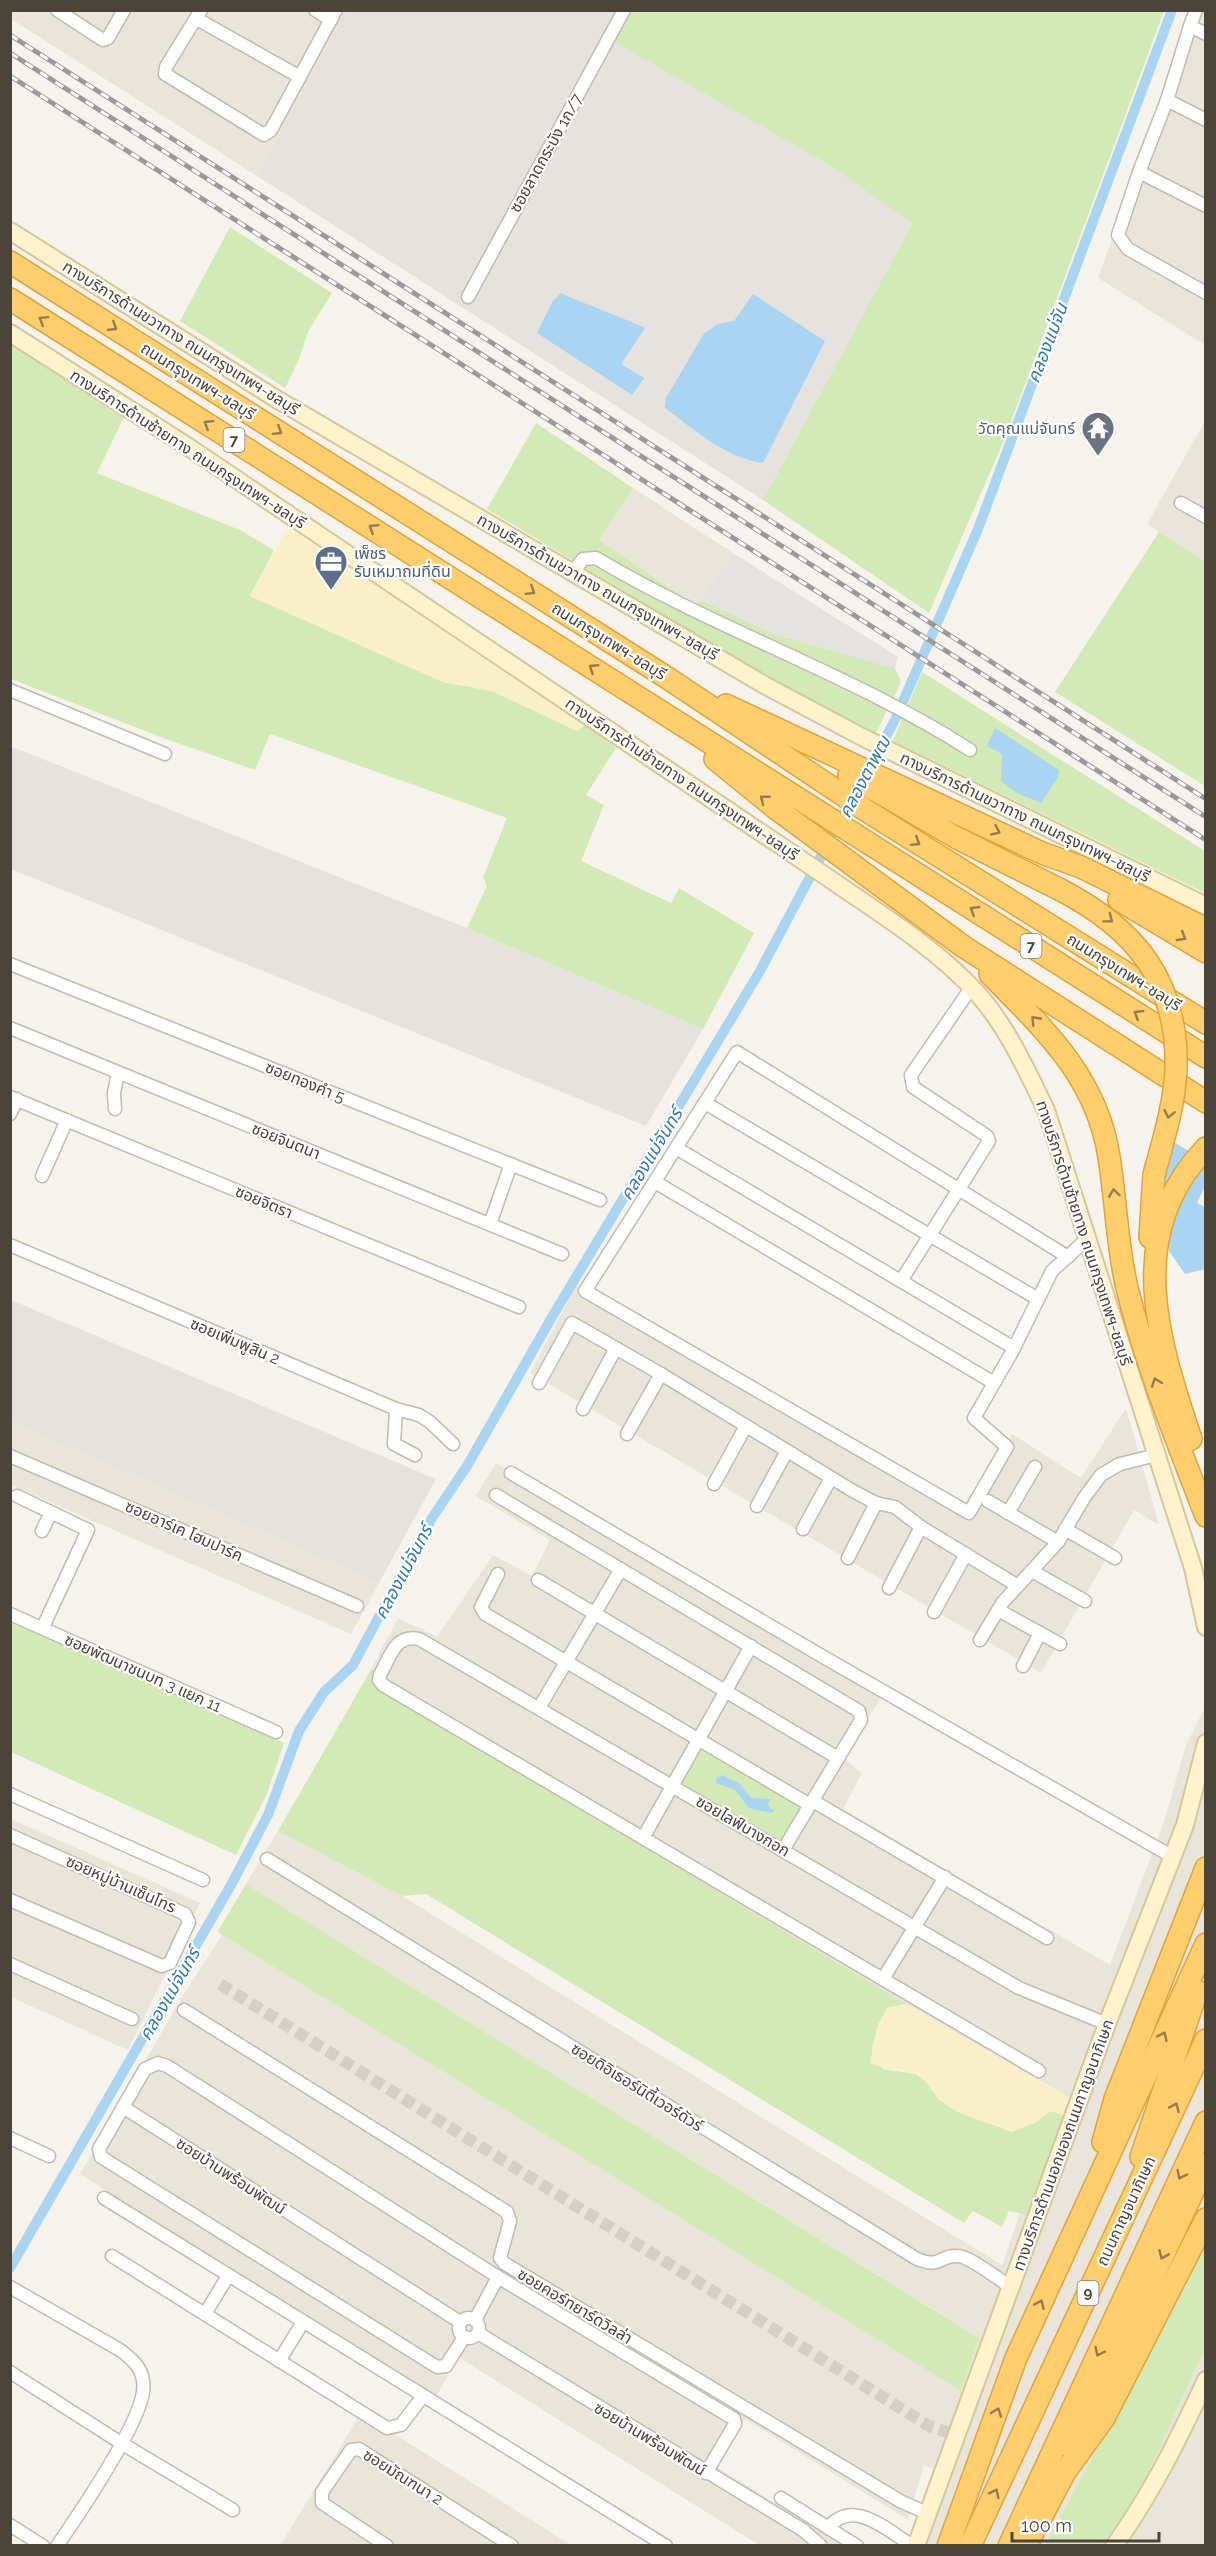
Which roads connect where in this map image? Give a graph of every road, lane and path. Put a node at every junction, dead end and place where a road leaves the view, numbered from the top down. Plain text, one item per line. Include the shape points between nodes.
1 (57, 10) edge
2 (124, 10) edge
3 (315, 10) edge
4 (624, 10) edge
5 (1196, 10) edge
6 (199, 15) edge
7 (333, 15) edge
8 (1190, 26) junction
9 (1206, 34) edge
10 (300, 77) junction
11 (1167, 100) junction
12 (1206, 120) edge
13 (1139, 172) junction
14 (1206, 206) edge
15 (10, 231) edge
16 (10, 262) edge
17 (1206, 293) edge
18 (468, 297) dead end
19 (10, 299) edge
20 (10, 333) edge
21 (1181, 503) dead end
22 (1206, 517) edge
23 (573, 572) junction
24 (666, 677) junction
25 (10, 690) edge
26 (642, 700) junction
27 (970, 750) dead end
28 (165, 754) dead end
29 (843, 775) junction
30 (882, 786) junction
31 (1042, 853) junction
32 (1206, 906) edge
33 (1206, 929) edge
34 (964, 947) junction
35 (1206, 952) edge
36 (10, 964) edge
37 (971, 988) junction
38 (1206, 1023) edge
39 (10, 1028) edge
40 (1206, 1057) edge
41 (118, 1072) junction
42 (14, 1098) edge
43 (1206, 1102) edge
44 (705, 1103) junction
45 (115, 1109) dead end
46 (10, 1114) edge
47 (67, 1120) junction
48 (676, 1148) junction
49 (1206, 1148) edge
50 (511, 1164) junction
51 (42, 1176) dead end
52 (655, 1182) junction
53 (959, 1190) junction
54 (600, 1200) dead end
55 (490, 1224) junction
56 (930, 1236) junction
57 (1088, 1238) junction
58 (10, 1245) edge
59 (562, 1254) dead end
60 (1068, 1257) junction
61 (901, 1281) junction
62 (1038, 1299) junction
63 (519, 1307) dead end
64 (616, 1348) junction
65 (1014, 1348) junction
66 (661, 1374) junction
67 (539, 1383) dead end
68 (994, 1383) junction
69 (396, 1409) junction
70 (583, 1409) dead end
71 (746, 1426) junction
72 (627, 1434) dead end
73 (453, 1444) dead end
74 (1206, 1446) edge
75 (787, 1451) junction
76 (415, 1455) dead end
77 (1157, 1455) junction
78 (10, 1456) edge
79 (1035, 1467) dead end
80 (511, 1473) dead end
81 (831, 1478) junction
82 (1206, 1479) edge
83 (714, 1484) dead end
84 (496, 1495) dead end
85 (16, 1496) dead end
86 (988, 1501) dead end
87 (876, 1503) junction
88 (757, 1506) dead end
89 (51, 1512) junction
90 (1008, 1513) junction
91 (1206, 1516) edge
92 (921, 1527) junction
93 (803, 1529) dead end
94 (1065, 1529) junction
95 (42, 1531) dead end
96 (1058, 1542) junction
97 (966, 1554) junction
98 (848, 1558) dead end
99 (1115, 1558) dead end
100 (621, 1569) junction
101 (1032, 1571) junction
102 (498, 1574) dead end
103 (538, 1581) dead end
104 (1018, 1586) junction
105 (889, 1588) dead end
106 (1085, 1601) dead end
107 (357, 1606) dead end
108 (998, 1610) junction
109 (934, 1612) dead end
110 (10, 1614) edge
111 (594, 1614) junction
112 (43, 1627) junction
113 (1206, 1627) edge
114 (1040, 1633) junction
115 (980, 1640) dead end
116 (1060, 1644) dead end
117 (751, 1646) junction
118 (567, 1661) junction
119 (1023, 1666) dead end
120 (725, 1692) junction
121 (539, 1708) junction
122 (276, 1732) dead end
123 (699, 1738) junction
124 (1206, 1743) edge
125 (838, 1758) junction
126 (672, 1786) junction
127 (10, 1794) edge
128 (812, 1803) junction
129 (10, 1835) edge
130 (643, 1838) junction
131 (783, 1850) junction
132 (1173, 1857) junction
133 (267, 1858) dead end
134 (1206, 1868) edge
135 (945, 1877) junction
136 (203, 1880) dead end
137 (1206, 1898) edge
138 (10, 1900) edge
139 (916, 1926) junction
140 (1047, 1938) dead end
141 (1206, 1944) edge
142 (1169, 1961) junction
143 (10, 1964) edge
144 (1206, 1964) edge
145 (883, 1979) junction
146 (184, 2010) dead end
147 (132, 2019) dead end
148 (1107, 2024) junction
149 (1206, 2040) edge
150 (1039, 2071) dead end
151 (123, 2107) junction
152 (1206, 2122) edge
153 (10, 2138) edge
154 (49, 2156) dead end
155 (1206, 2164) edge
156 (1134, 2193) junction
157 (104, 2198) dead end
158 (1086, 2203) junction
159 (1206, 2218) edge
160 (112, 2256) dead end
161 (228, 2276) junction
162 (498, 2277) junction
163 (1011, 2287) junction
164 (16, 2290) edge
165 (205, 2314) junction
166 (475, 2320) junction
167 (303, 2322) junction
168 (460, 2322) junction
169 (478, 2333) junction
170 (464, 2337) junction
171 (279, 2361) junction
172 (10, 2372) edge
173 (1206, 2380) edge
174 (423, 2396) junction
175 (120, 2443) junction
176 (1065, 2472) junction
177 (706, 2473) junction
178 (781, 2498) dead end
179 (232, 2510) dead end
180 (929, 2514) junction
181 (10, 2524) edge
182 (828, 2528) junction
183 (10, 2532) edge
184 (31, 2546) edge
185 (43, 2546) edge
186 (57, 2546) edge
187 (387, 2546) edge
188 (512, 2546) edge
189 (666, 2546) edge
190 (821, 2546) edge
191 (857, 2546) edge
192 (914, 2546) edge
193 (948, 2546) edge
194 (970, 2546) edge
195 (1009, 2546) edge
196 (1026, 2546) edge
197 (1114, 2546) edge

1 - 2 street via 103,40
3 - 7 street
4 - 18 street, ซอยลาดกระบัง 1ก/7
5 - 8 street
6 - 10 street
6 - 10 street via 165,74 259,134 271,130
7 - 10 street
8 - 9 street
8 - 11 street
11 - 12 street
11 - 13 street
13 - 14 street
13 - 17 street via 1118,230 1122,244
15 - 23 main road, ทางบริการด้านขวาทาง ถนนกรุงเทพฯ-ชลบุรี via 278,400
16 -> 24 highway, ถนนกรุงเทพฯ-ชลบุรี / 7
26 -> 19 highway, ถนนกรุงเทพฯ-ชลบุรี / 7
20 - 37 main road, ทางบริการด้านซ้ายทาง ถนนกรุงเทพฯ-ชลบุรี via 187,446 827,877 926,946
21 - 22 street
23 - 27 street via 583,559 596,558 698,615 797,657 883,700
23 - 32 main road, ทางบริการด้านขวาทาง ถนนกรุงเทพฯ-ชลบุรี via 768,687 864,738
24 - 29 highway, ถนนกรุงเทพฯ-ชลบุรี / 7
24 - 29 highway via 780,730
25 - 28 street
34 -> 26 highway via 810,834
40 -> 26 highway, ถนนกรุงเทพฯ-ชลบุรี / 7
29 - 30 highway
29 -> 38 highway, ถนนกรุงเทพฯ-ชลบุรี / 7 via 867,811
30 -> 31 highway
30 -> 74 highway, bridge via 957,838 1106,916 1132,940 1151,967 1169,1014 1176,1072 1151,1194 1151,1257
31 - 33 highway via 1081,867
31 -> 35 highway
34 - 43 highway
91 -> 34 highway via 1142,1343 1126,1285 1109,1155 1091,1100 1056,1042
36 - 50 street, ซอยทองคำ 5
37 - 53 street via 910,1082 987,1136 986,1147
37 - 57 main road, ทางบริการด้านซ้ายทาง ถนนกรุงเทพฯ-ชลบุรี via 1015,1046 1046,1110
39 - 41 street, ซอยจินตนา
41 - 45 street
41 - 55 street, ซอยจินตนา
42 - 46 street
42 - 47 street, ซอยจิตรา
44 - 48 street
44 - 53 street via 737,1052
44 - 56 street
47 - 51 street
47 - 63 street, ซอยจิตรา
48 - 52 street
48 - 61 street
49 - 82 highway via 1193,1160 1174,1191 1160,1222 1154,1260 1160,1336
50 - 54 street, ซอยทองคำ 5
50 - 55 street
52 - 68 street
52 - 68 street via 585,1292 969,1513 1007,1447 974,1418
53 - 56 street
53 - 60 street
55 - 59 street, ซอยจินตนา
56 - 61 street
56 - 62 street
57 - 60 street
57 - 77 main road, ทางบริการด้านซ้ายทาง ถนนกรุงเทพฯ-ชลบุรี
58 - 69 street, ซอยเพิ่มพูสิน 2
60 - 62 street via 1052,1271
61 - 65 street
62 - 65 street
64 - 66 street
64 - 67 street via 572,1323
64 - 70 street
65 - 68 street
66 - 71 street
66 - 72 street
69 - 73 street, ซอยเพิ่มพูสิน 2 via 418,1415
69 - 76 street via 394,1444
71 - 75 street
71 - 83 street
75 - 81 street
75 - 88 street
77 - 94 street via 1120,1464 1101,1475
77 - 113 main road via 1193,1568
78 - 107 street, ซอยอาร์เค โฮมปาร์ค
79 - 90 street
80 - 132 street
81 - 87 street
81 - 93 street
84 - 100 street
85 - 89 street
86 - 90 street
87 - 92 street via 896,1507
87 - 98 street
89 - 95 street
89 - 112 street via 88,1530
90 - 96 street
92 - 97 street
92 - 105 street
94 - 96 street
94 - 99 street
96 - 101 street
97 - 104 street
97 - 109 street
100 - 111 street
100 - 117 street
101 - 104 street
101 - 106 street
102 - 118 street via 481,1610
103 - 111 street
104 - 108 street
108 - 114 street
108 - 115 street
110 - 112 street, ซอยพัฒนาชนบท 3 แยก 11
111 - 118 street
111 - 120 street
112 - 122 street, ซอยพัฒนาชนบท 3 แยก 11
114 - 116 street
114 - 119 street
117 - 120 street
117 - 125 street via 859,1712 861,1720
118 - 121 street
118 - 123 street
120 - 123 street
120 - 125 street
121 - 126 street, ซอยไลฟ์บางกอก
121 - 130 street, ซอยไลฟ์บางกอก via 419,1639 404,1638 399,1642 379,1680
123 - 126 street
123 - 128 street
124 - 132 main road, ทางบริการด้านนอกของถนนกาญจนาภิเษก
125 - 128 street
126 - 130 street
126 - 131 street, ซอยไลฟ์บางกอก
127 - 136 street
128 - 131 street
128 - 135 street
129 - 138 street, ซอยหมู่บ้านเซ็นโทร via 185,1914 189,1922 170,1963 162,1966
130 - 145 street
131 - 139 street, ซอยไลฟ์บางกอก
132 - 148 main road, ทางบริการด้านนอกของถนนกาญจนาภิเษก
133 - 163 street, ซอยดิอิเธอร์นิตี้เวอร์ดัวร์ via 917,2259 938,2264 949,2256 959,2255
134 - 142 highway
135 - 139 street
135 - 140 street
137 - 142 highway
139 - 145 street
139 - 148 street, ซอยไลฟ์บางกอก via 1019,1988
158 -> 141 highway
142 - 158 highway via 1115,2099
143 - 147 street
144 - 156 highway via 1143,2145
145 - 150 street
146 - 180 street, ซอยคอร์ทยาร์ดวิลล่า via 507,2212 510,2220 500,2258 511,2268 900,2501
148 - 163 main road, ทางบริการด้านนอกของถนนกาญจนาภิเษก
156 -> 149 highway, ถนนกาญจนาภิเษก / 9
151 - 162 street via 145,2069 158,2063 167,2066
151 - 168 street, ซอยบ้านพร้อมพัฒน์
151 - 170 street via 99,2150 106,2161 437,2367 446,2366
152 -> 195 highway, 9
153 - 154 street
155 -> 176 highway via 1078,2433
194 -> 156 highway, ถนนกาญจนาภิเษก / 9
157 - 161 street
193 -> 158 highway via 1016,2358
159 - 176 highway via 1104,2418
160 - 165 street
161 - 165 street
161 - 167 street
162 - 166 street
162 - 177 street via 734,2419 735,2424
163 - 180 main road, ทางบริการด้านนอกของถนนกาญจนาภิเษก
164 - 175 street via 135,2362 141,2370 143,2392
165 - 171 street
166 - 168 street
166 - 169 street
167 - 171 street
167 - 174 street
168 - 170 street
169 - 170 street
169 - 177 street, ซอยบ้านพร้อมพัฒน์
171 - 174 street via 387,2428 402,2425
172 - 175 street
173 - 197 main road via 1169,2458
174 - 189 street
175 - 179 street
175 - 186 street
176 - 196 highway
177 - 190 street, ซอยบ้านพร้อมพัฒน์ via 803,2530
178 - 182 street
180 - 192 main road, ทางบริการด้านนอกของถนนกาญจนาภิเษก
181 - 185 street
182 - 191 street
182 - 192 street via 843,2514 860,2515
183 - 184 street
187 - 188 street, ซอยมัณฑนา 2 via 322,2503 322,2492 351,2450 359,2449

